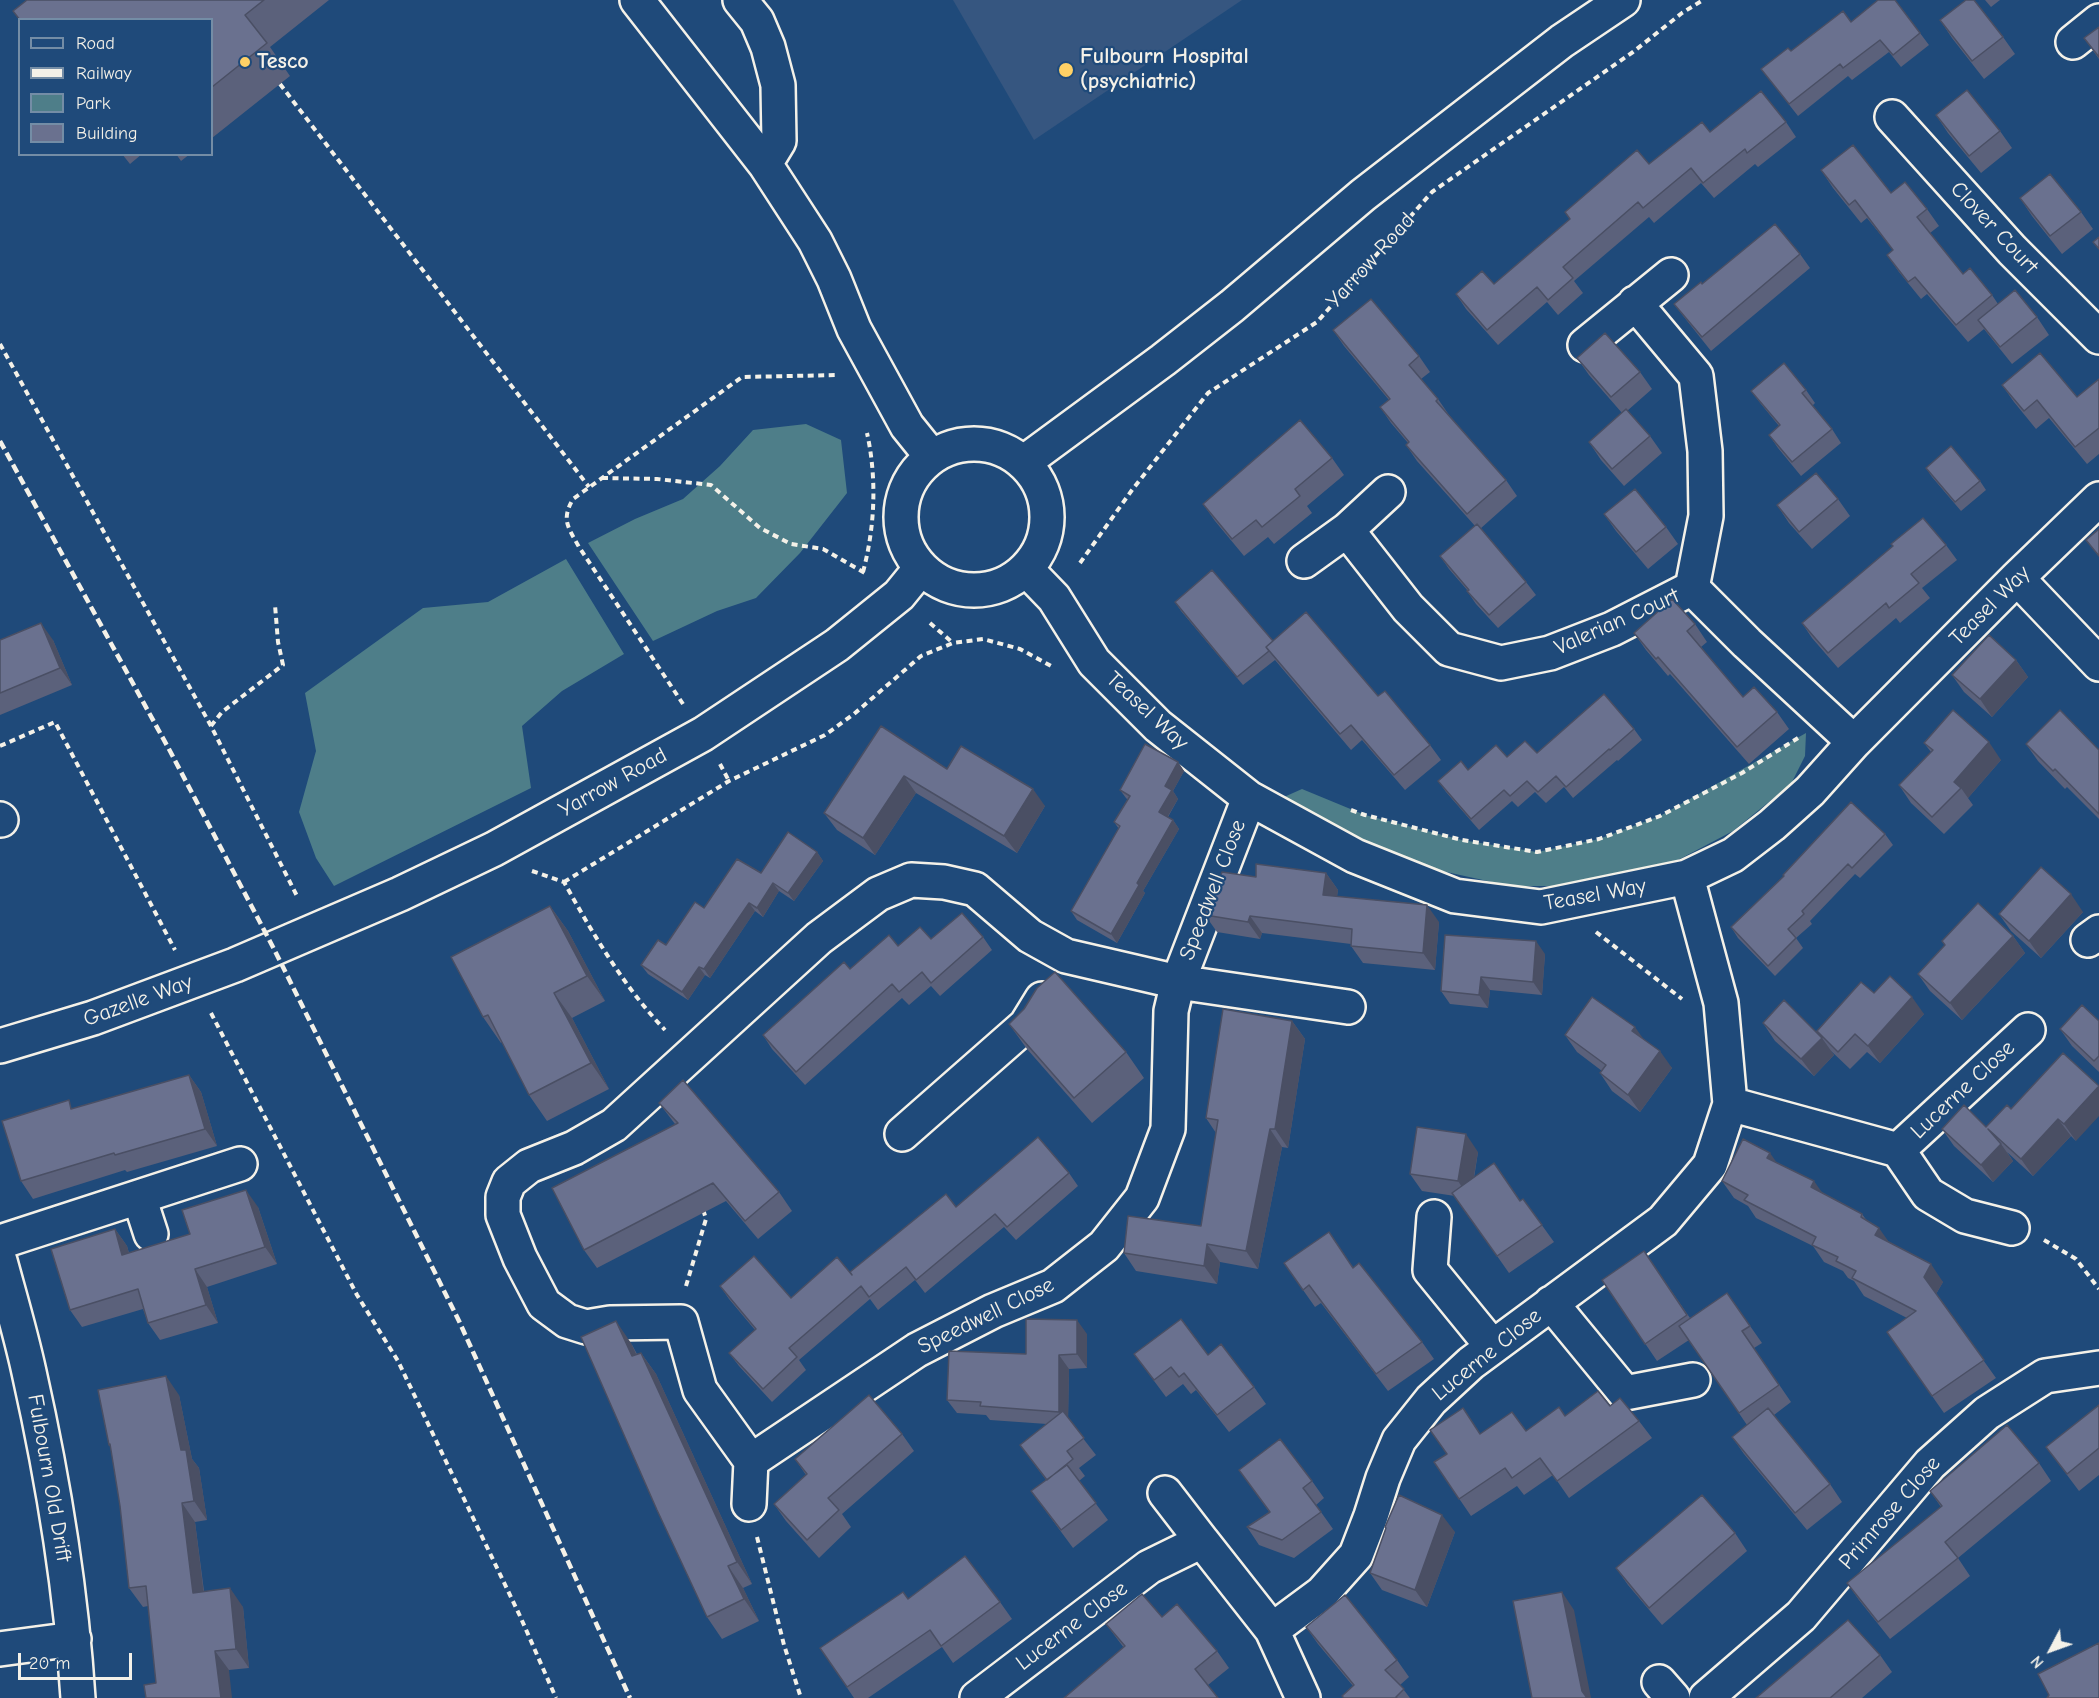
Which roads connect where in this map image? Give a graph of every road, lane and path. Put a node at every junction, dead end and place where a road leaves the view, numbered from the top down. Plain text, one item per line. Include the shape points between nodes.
1 (637, 0) edge
2 (740, 0) edge
3 (1623, 0) edge
4 (1703, 0) edge
5 (2099, 21) edge
6 (2073, 42) dead end
7 (280, 84) dead end
8 (1892, 117) dead end
9 (765, 164) junction
10 (1671, 274) dead end
11 (1635, 303) junction
12 (2099, 337) edge
13 (0, 344) edge
14 (1585, 345) dead end
15 (845, 375) dead end
16 (867, 430) dead end
17 (932, 456) junction
18 (1023, 463) junction
19 (602, 478) junction
20 (589, 487) junction
21 (1388, 492) dead end
22 (2099, 499) edge
23 (1347, 530) junction
24 (1304, 561) dead end
25 (1080, 563) dead end
26 (921, 568) junction
27 (1026, 569) junction
28 (2017, 578) junction
29 (1692, 588) junction
30 (275, 605) dead end
31 (930, 623) dead end
32 (952, 643) junction
33 (2099, 664) edge
34 (1059, 670) dead end
35 (1825, 715) junction
36 (211, 726) junction
37 (703, 734) junction
38 (1854, 742) junction
39 (0, 746) edge
40 (729, 781) junction
41 (1250, 798) junction
42 (1344, 807) dead end
43 (1687, 877) junction
44 (315, 931) junction
45 (274, 948) joint
46 (1066, 956) junction
47 (191, 982) junction
48 (1178, 982) junction
49 (1348, 1007) dead end
50 (2028, 1030) dead end
51 (0, 1046) edge
52 (689, 1055) junction
53 (1730, 1104) junction
54 (902, 1134) dead end
55 (1898, 1150) junction
56 (240, 1164) dead end
57 (139, 1197) junction
58 (700, 1199) edge
59 (1434, 1217) dead end
60 (2012, 1228) joint
61 (151, 1234) dead end
62 (0, 1242) edge
63 (0, 1261) edge
64 (2099, 1289) edge
65 (1551, 1303) junction
66 (681, 1322) junction
67 (1492, 1346) junction
68 (2099, 1368) edge
69 (1693, 1380) dead end
70 (750, 1461) junction
71 (1165, 1493) dead end
72 (749, 1504) joint
73 (1202, 1541) junction
74 (1272, 1630) junction
75 (74, 1640) junction
76 (0, 1649) edge
77 (78, 1698) edge
78 (556, 1698) edge
79 (801, 1698) edge
80 (977, 1698) edge
81 (1303, 1698) edge
82 (1706, 1698) edge

1 - 9 street
2 - 9 street via 757,21 778,85 779,141
3 - 18 street via 1562,41 1363,195 1163,360
4 - 25 path, Yarrow Road via 1432,192 1317,321 1208,393
5 - 6 street
7 - 20 path
8 - 12 street, Clover Court via 2012,250
9 - 17 street via 815,241 854,329 907,426
10 - 11 street
11 - 14 street
11 - 29 street, Valerian Court via 1696,376 1705,451 1706,516
13 - 36 path
15 - 19 path via 742,377
16 - 19 path via 873,460 873,516 863,572 824,549 791,544 759,528 711,485
17 - 18 street via 969,444 988,445
17 - 26 street via 908,484 902,501 903,537
18 - 27 street via 1036,478 1047,515 1045,535
19 - 20 path
20 - 37 path via 573,499 566,512 568,526
21 - 23 street
22 - 28 street, Teasel Way
23 - 24 street
23 - 29 street, Valerian Court via 1408,608 1449,649 1501,663 1561,649
26 - 27 street via 940,582 974,590 1008,582
26 - 37 street, Yarrow Road via 898,595 837,645
27 - 41 street, Teasel Way via 1054,598 1094,662 1158,726
28 - 33 street
28 - 38 street, Teasel Way
29 - 35 street, Valerian Court
30 - 36 path via 283,665 222,712
31 - 32 path
32 - 34 path via 983,639 1020,648
32 - 40 path via 921,656 825,735
35 - 38 street, Valerian Court
35 - 42 path via 1806,733 1742,773 1660,816 1599,839 1537,852 1462,840
36 - 44 path
37 - 40 path
37 - 44 street, Yarrow Road via 494,849
38 - 43 street, Teasel Way via 1772,825 1733,855
39 - 47 path via 55,722
40 - 52 path via 564,882 598,942 644,1005
41 - 43 street, Teasel Way via 1355,856 1455,896 1541,907
41 - 48 street, Speedwell Close
43 - 53 street, Lucerne Close via 1721,1003
44 - 45 street, Yarrow Road
45 - 47 street, Gazelle Way
46 - 48 street, Speedwell Close
46 - 52 street, Speedwell Close via 1030,936 975,890 944,882 911,880 878,894 819,938
46 - 54 street via 1026,1025
47 - 51 street, Gazelle Way
47 - 78 path via 208,1007 357,1295 398,1361
48 - 49 street
48 - 70 street, Speedwell Close via 1171,1011 1168,1129 1142,1198 1104,1246 1053,1286 916,1350
50 - 55 street, Lucerne Close
52 - 66 street, Speedwell Close via 614,1125 574,1148 529,1166 509,1182 503,1197 503,1215 520,1258 544,1304 567,1321 586,1327
53 - 55 street, Lucerne Close
53 - 65 street, Lucerne Close via 1710,1165 1663,1221
55 - 60 street, Lucerne Close via 1928,1194 1965,1216
56 - 57 street
57 - 61 street
57 - 62 street
58 - 66 path via 706,1219 683,1294
59 - 67 street via 1430,1270
60 - 64 path via 2076,1259
63 - 75 street, Fulbourn Old Drift via 31,1382 63,1554
65 - 67 street, Lucerne Close
65 - 69 street via 1625,1393
66 - 70 street via 700,1390
67 - 74 street, Lucerne Close via 1431,1400 1399,1440 1356,1555 1322,1593
68 - 82 street, Primrose Close via 2045,1376 1987,1413 1930,1464 1801,1616
70 - 72 street
71 - 73 street
72 - 79 path
73 - 74 street
73 - 80 street, Lucerne Close via 1149,1568
74 - 81 street
75 - 76 street
75 - 77 street, Fulbourn Old Drift

